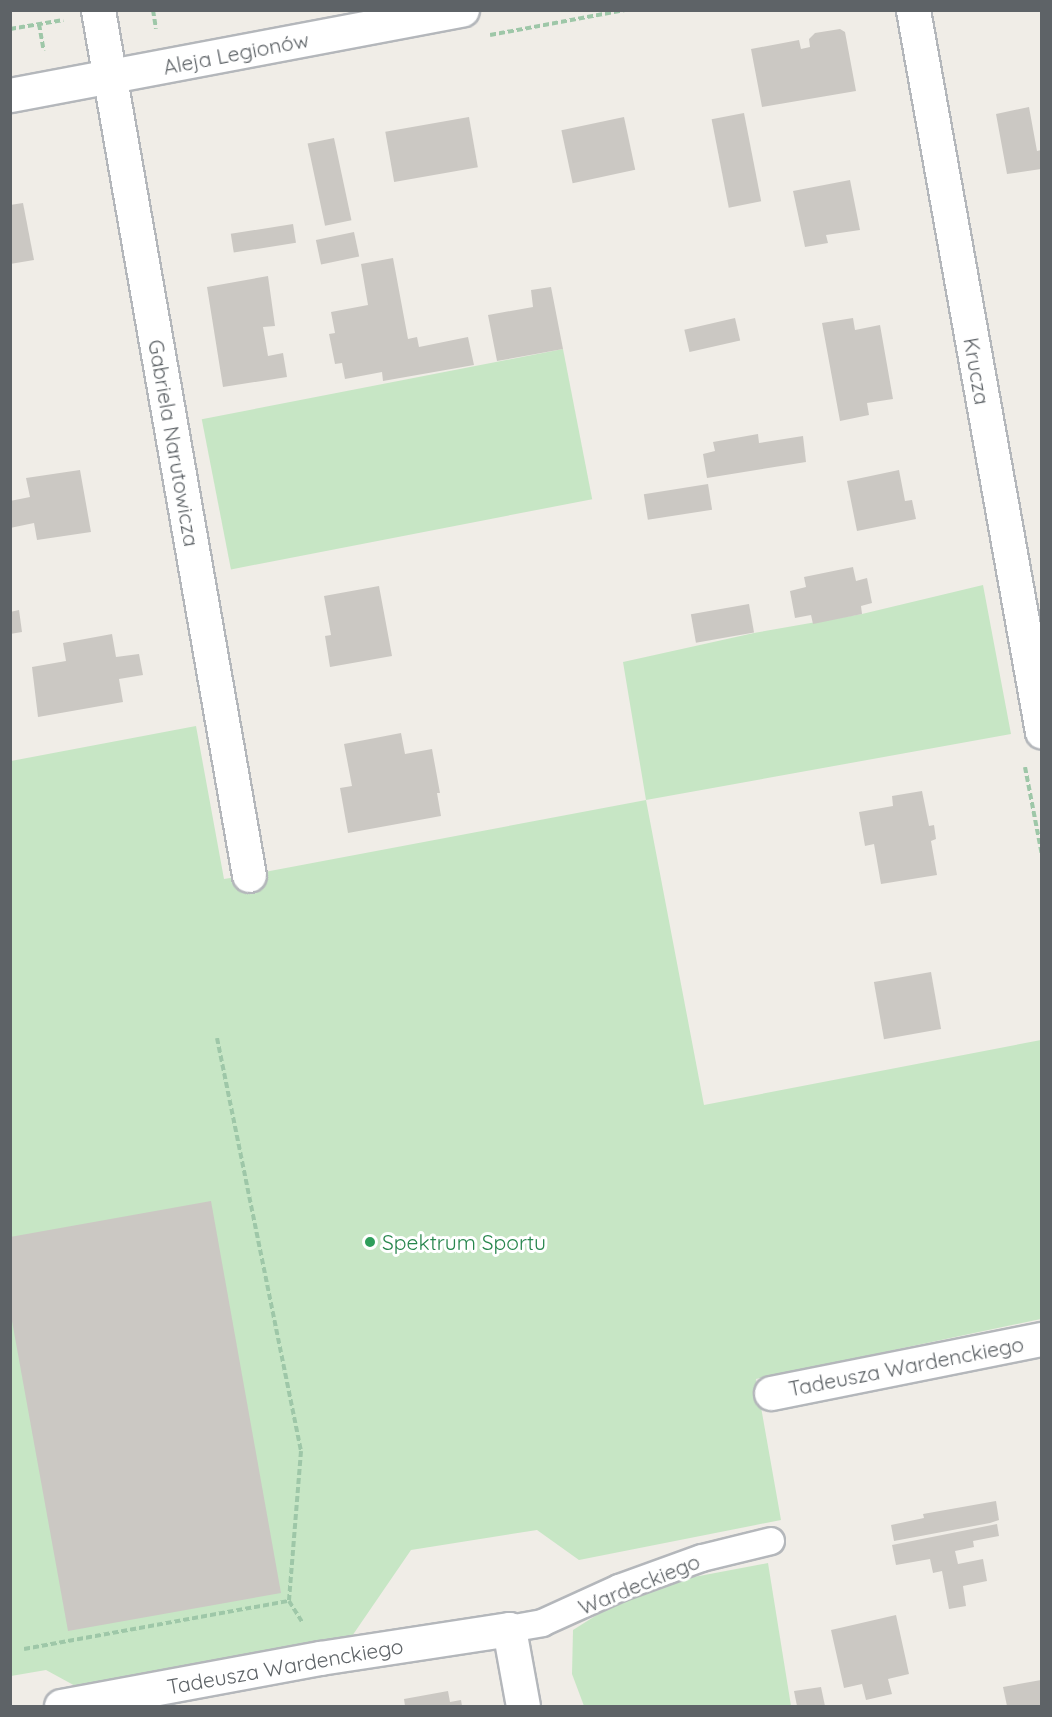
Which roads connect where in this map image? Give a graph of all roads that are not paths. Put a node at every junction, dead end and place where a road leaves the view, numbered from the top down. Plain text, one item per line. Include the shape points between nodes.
1 (462, 10) edge
2 (914, 10) edge
3 (83, 15) edge
4 (110, 77) junction
5 (10, 95) edge
6 (1041, 732) edge
7 (249, 875) dead end
8 (1041, 1339) edge
9 (771, 1393) dead end
10 (771, 1541) dead end
11 (509, 1629) junction
12 (62, 1707) edge
13 (523, 1707) edge

1 - 4 street, Aleja Legionów
2 - 6 street, Krucza
3 - 4 street, Gabriela Narutowicza
4 - 5 street, Aleja Legionów
4 - 7 street, Gabriela Narutowicza
8 - 9 street, Tadeusza Wardenckiego
10 - 11 lane, Wardeckiego via 702,1558 619,1588 542,1623
11 - 12 street, Tadeusza Wardenckiego via 320,1658
11 - 13 street

